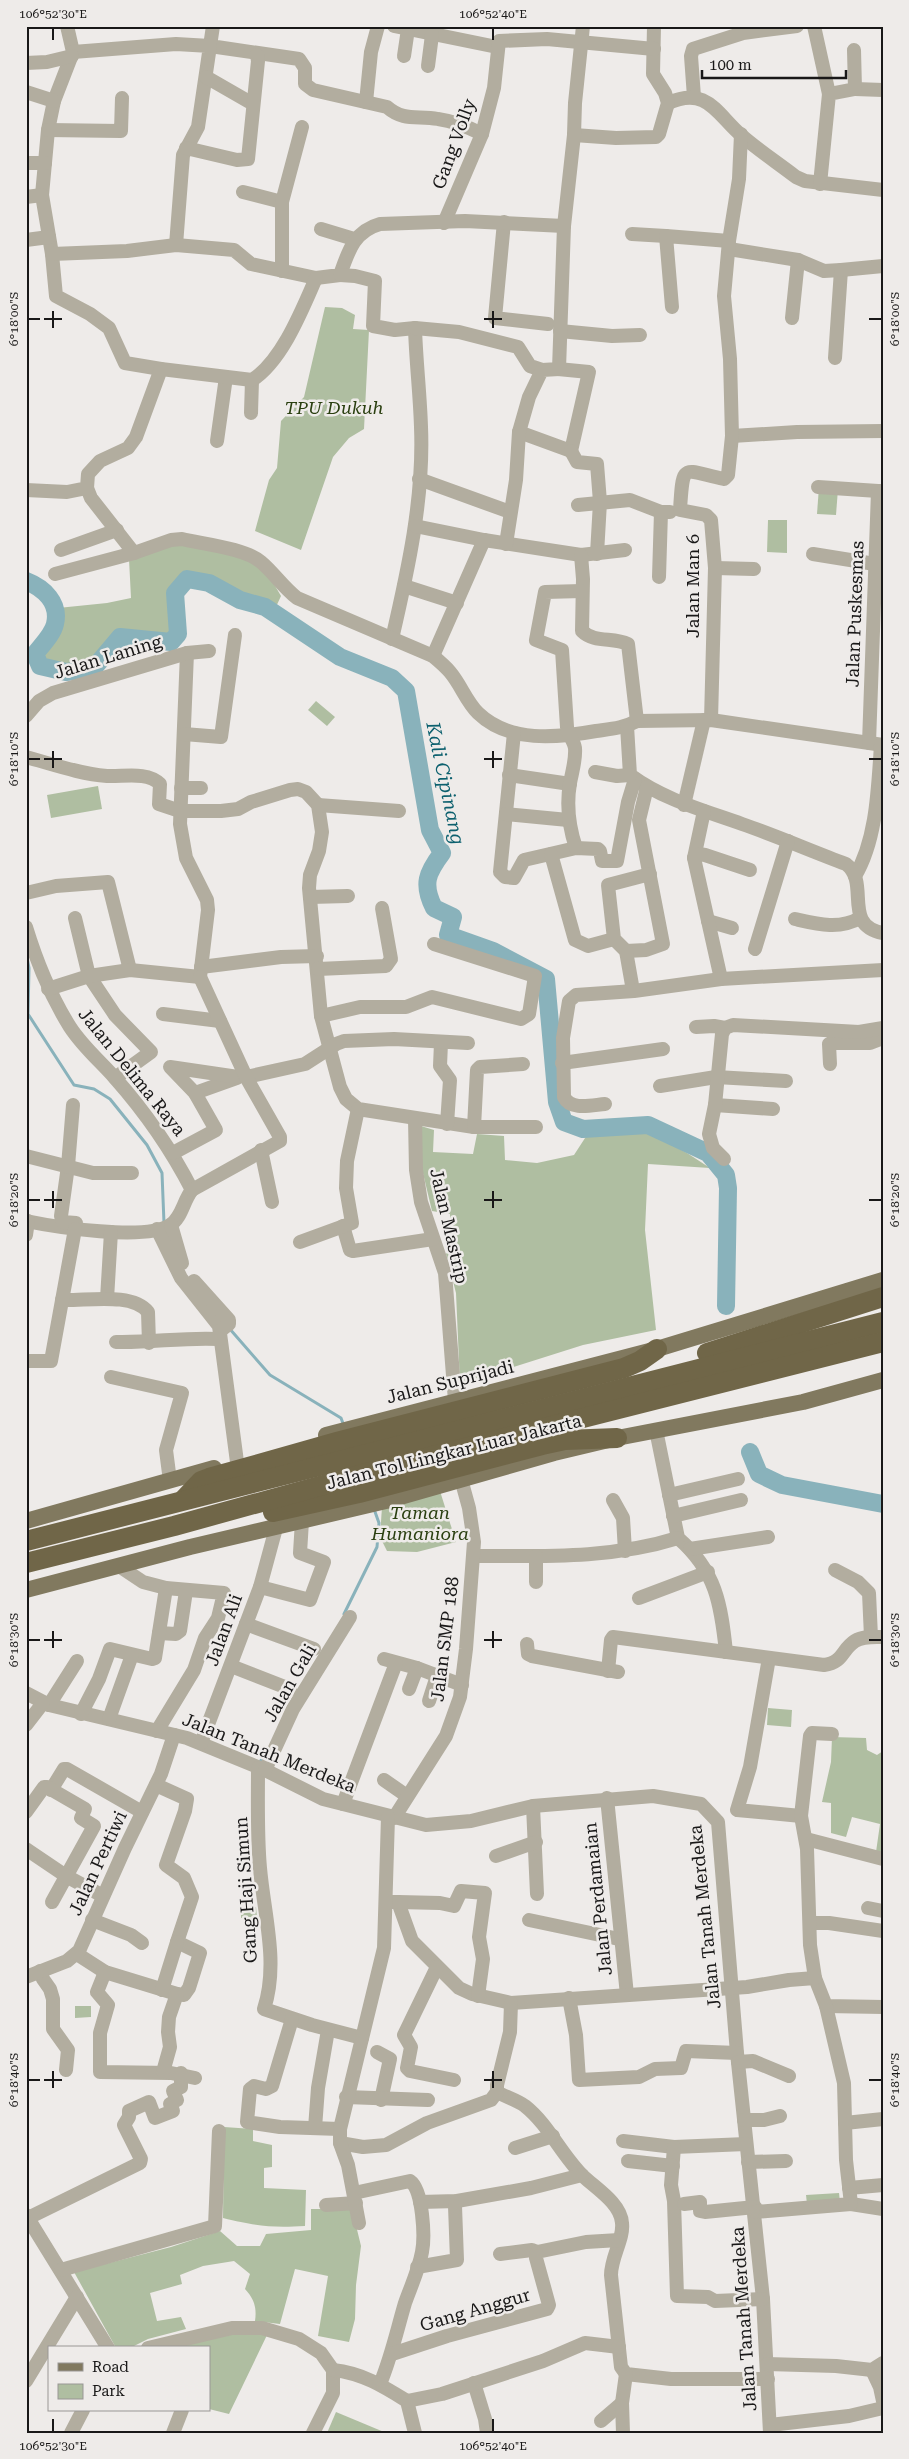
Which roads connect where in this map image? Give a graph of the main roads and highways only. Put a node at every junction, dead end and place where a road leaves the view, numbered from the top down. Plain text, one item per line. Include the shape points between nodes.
1 (883, 1280) edge
2 (883, 1297) edge
3 (883, 1322) edge
4 (883, 1342) edge
5 (657, 1349) junction
6 (883, 1380) edge
7 (568, 1401) junction
8 (362, 1438) junction
9 (617, 1438) junction
10 (349, 1468) junction
11 (383, 1486) junction
12 (26, 1520) edge
13 (26, 1541) edge
14 (26, 1563) edge
15 (26, 1590) edge

1 - 5 main road, Jalan Suprijadi
2 - 7 highway via 624,1379
3 - 7 highway, Jalan Tol Lingkar Luar Jakarta
4 - 11 highway, Jalan Tol Lingkar Luar Jakarta
5 - 8 main road, Jalan Suprijadi via 456,1401
5 - 8 highway via 624,1368
6 - 9 main road via 803,1402
7 - 8 highway, Jalan Tol Lingkar Luar Jakarta
8 - 10 highway
9 - 11 main road via 461,1479
9 - 11 highway via 542,1444
10 - 11 highway
10 - 12 main road via 237,1462
10 - 13 highway, Jalan Tol Lingkar Luar Jakarta via 184,1500
10 - 14 highway via 200,1527 174,1526
10 - 15 main road via 302,1521

